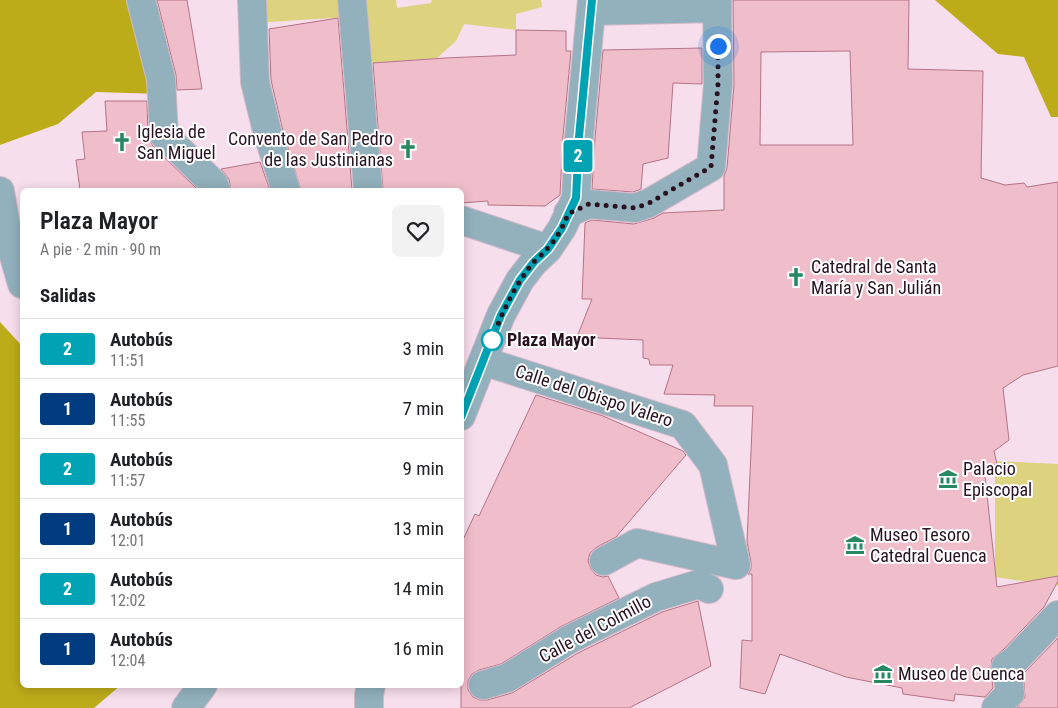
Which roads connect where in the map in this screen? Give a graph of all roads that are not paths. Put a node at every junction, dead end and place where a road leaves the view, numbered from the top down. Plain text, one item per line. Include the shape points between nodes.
1 (141, 0) edge
2 (252, 0) edge
3 (352, 0) edge
4 (717, 4) edge
5 (592, 6) edge
6 (215, 188) edge
7 (285, 188) edge
8 (368, 188) edge
9 (0, 191) edge
10 (572, 206) junction
11 (464, 221) edge
12 (548, 249) junction
13 (20, 277) edge
14 (483, 361) junction
15 (464, 408) edge
16 (604, 561) dead end
17 (709, 589) dead end
18 (1057, 615) edge
19 (483, 685) dead end
20 (201, 688) edge
21 (370, 688) edge
22 (186, 708) edge
23 (369, 708) edge
24 (996, 708) edge

1 - 6 street via 161,79 164,135
2 - 7 street via 255,82
3 - 8 street
4 - 5 street
4 - 10 street via 718,84 711,167 635,208 589,204
5 - 10 street
9 - 13 street
10 - 12 street
11 - 12 street
12 - 14 street via 516,286
14 - 15 street
14 - 16 street, Calle del Obispo Valero via 683,426 713,466 736,566 637,543
17 - 19 street, Calle del Colmillo via 699,584 656,597 570,639 507,678
18 - 24 street via 1014,662 1006,666 1010,693
20 - 22 street
21 - 23 street

